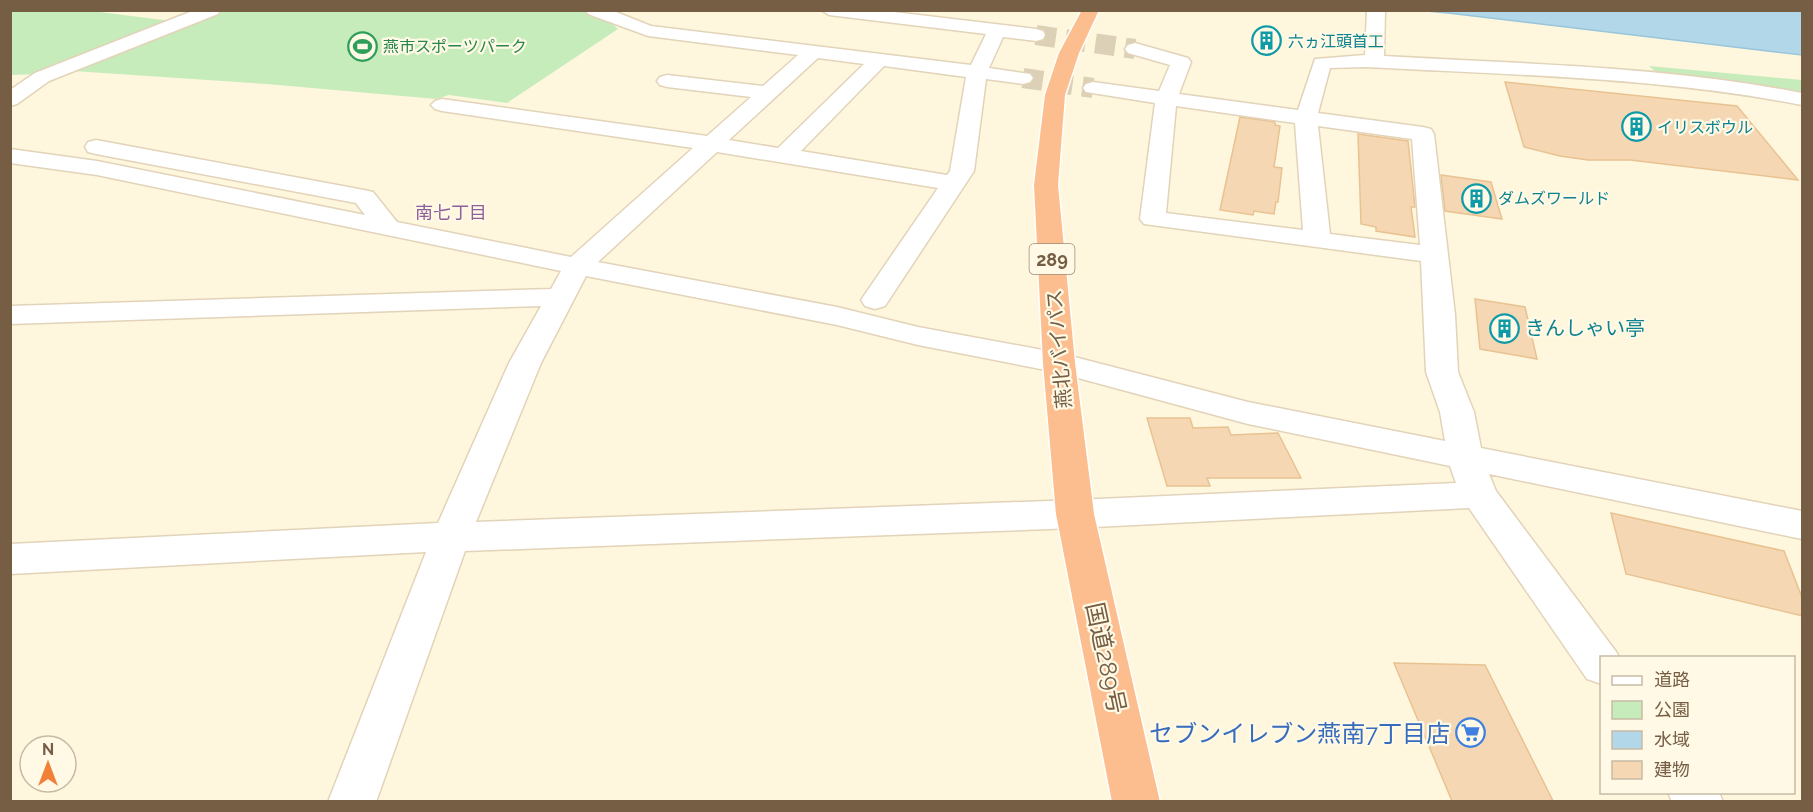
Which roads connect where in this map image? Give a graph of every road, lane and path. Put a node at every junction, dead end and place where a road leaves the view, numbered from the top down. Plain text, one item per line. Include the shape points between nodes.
1 (213, 10) edge
2 (594, 10) edge
3 (829, 10) edge
4 (1091, 10) edge
5 (1376, 10) edge
6 (997, 30) junction
7 (1036, 35) tunnel mouth
8 (1135, 49) tunnel mouth
9 (812, 53) junction
10 (878, 61) junction
11 (1374, 62) junction
12 (977, 73) junction
13 (1023, 78) tunnel mouth
14 (667, 81) dead end
15 (1093, 88) tunnel mouth
16 (768, 93) junction
17 (1166, 99) junction
18 (1803, 99) edge
19 (10, 100) edge
20 (442, 105) dead end
21 (1306, 119) junction
22 (10, 138) edge
23 (712, 144) junction
24 (10, 156) edge
25 (783, 156) junction
26 (10, 175) edge
27 (953, 183) junction
28 (389, 228) junction
29 (1317, 240) junction
30 (1434, 255) junction
31 (577, 266) junction
32 (560, 297) junction
33 (875, 300) dead end
34 (10, 315) edge
35 (1059, 363) junction
36 (1465, 458) junction
37 (1479, 495) junction
38 (1075, 514) junction
39 (1803, 525) edge
40 (451, 537) junction
41 (10, 559) edge
42 (1600, 663) edge
43 (352, 801) edge
44 (1136, 801) edge

1 - 19 street via 42,77
2 - 9 street via 648,31
3 - 6 street
4 - 35 highway, 燕北バイパス / 289 via 1069,53 1055,94 1050,130 1046,185
5 - 11 street
6 - 7 street
6 - 12 street
8 - 17 street via 1180,62
9 - 10 street
9 - 16 street
10 - 12 street
10 - 25 street
11 - 18 street via 1678,80
11 - 21 street via 1322,63
12 - 13 street
12 - 27 street via 962,171
14 - 16 street
15 - 17 street
16 - 23 street
17 - 21 street
17 - 29 street via 1153,219
20 - 23 street
21 - 29 street
21 - 30 street via 1423,134
22 - 28 street via 123,150 364,197
23 - 25 street
23 - 31 street
24 - 28 street via 97,168
25 - 27 street
26 - 28 street via 111,192 311,235
27 - 33 street
28 - 31 street
29 - 30 street
30 - 36 street via 1442,372 1457,412
31 - 32 street
31 - 35 street
32 - 34 street
32 - 40 street via 525,363
35 - 36 street via 1248,413
35 - 38 highway, 燕北バイパス / 289
36 - 37 street
36 - 39 street
37 - 38 street
37 - 42 street
38 - 40 street
38 - 44 highway, 国道289号 / 289
40 - 41 street
40 - 43 street

